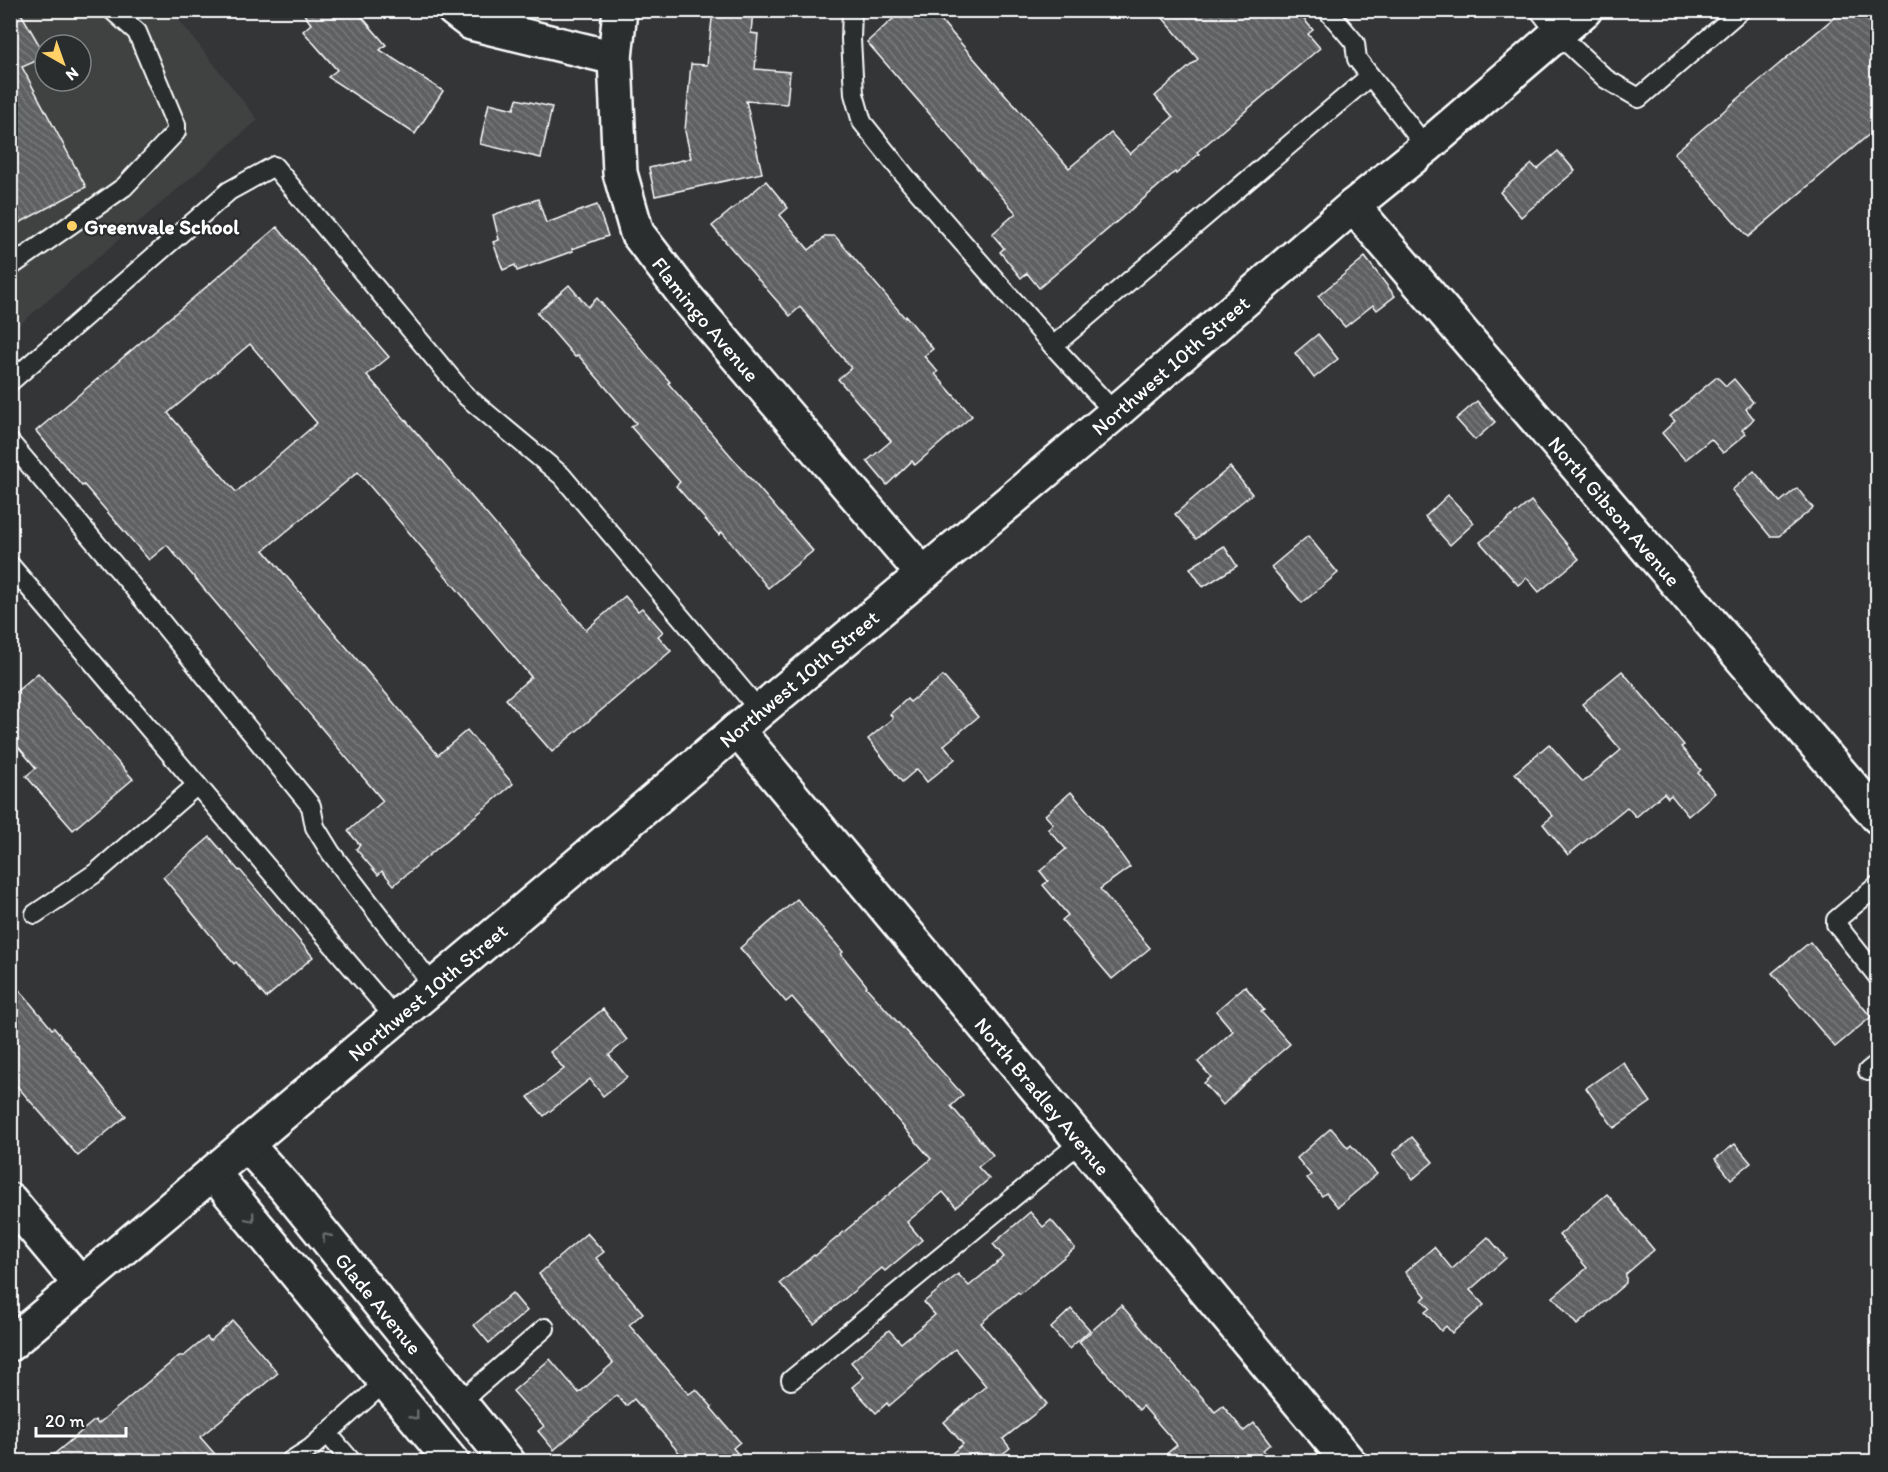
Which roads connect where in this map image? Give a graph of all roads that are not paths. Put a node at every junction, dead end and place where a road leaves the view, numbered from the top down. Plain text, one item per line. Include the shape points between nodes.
1 (112, 10) edge
2 (454, 10) edge
3 (620, 10) edge
4 (852, 10) edge
5 (1327, 10) edge
6 (1586, 10) edge
7 (1741, 10) edge
8 (1549, 22) edge
9 (615, 58) junction
10 (1370, 76) junction
11 (1426, 147) junction
12 (1353, 206) junction
13 (10, 267) edge
14 (1053, 346) junction
15 (10, 382) edge
16 (1115, 413) junction
17 (10, 442) edge
18 (10, 565) edge
19 (923, 574) junction
20 (748, 720) junction
21 (197, 785) junction
22 (1878, 817) edge
23 (1878, 885) edge
24 (35, 914) dead end
25 (1878, 977) edge
26 (434, 987) junction
27 (396, 1019) junction
28 (1082, 1141) junction
29 (247, 1144) junction
30 (213, 1173) junction
31 (10, 1200) edge
32 (81, 1284) junction
33 (545, 1328) dead end
34 (10, 1344) edge
35 (421, 1353) junction
36 (791, 1380) dead end
37 (386, 1381) junction
38 (460, 1402) junction
39 (327, 1433) junction
40 (289, 1461) edge
41 (352, 1461) edge
42 (452, 1461) edge
43 (508, 1461) edge
44 (1349, 1461) edge

1 - 13 lane via 137,32 177,125 176,132 124,187
2 - 9 street via 471,23
3 - 9 street, Flamingo Avenue
4 - 14 lane via 854,94 862,122
5 - 10 lane via 1355,43 1357,59
6 - 8 street, Northwest 10th Street
7 - 8 lane via 1639,98 1606,79
8 - 11 street, Northwest 10th Street
9 - 19 street, Flamingo Avenue via 620,173 637,233 686,297
10 - 11 lane
10 - 14 lane
11 - 12 street, Northwest 10th Street
12 - 16 street, Northwest 10th Street
12 - 22 street, North Gibson Avenue
14 - 16 lane
15 - 20 lane via 229,191 274,166 466,396 562,476
16 - 19 street, Northwest 10th Street
17 - 26 lane via 311,806 315,827 331,853
18 - 21 lane
19 - 20 street, Northwest 10th Street
20 - 26 street, Northwest 10th Street
20 - 28 street, North Bradley Avenue
21 - 24 lane via 97,872
21 - 27 lane
23 - 25 lane via 1836,924
26 - 27 street, Northwest 10th Street
27 - 29 street, Northwest 10th Street
28 - 36 lane
28 - 44 street, North Bradley Avenue
29 - 30 street, Northwest 10th Street
35 -> 29 street, Glade Avenue
30 - 32 street, Northwest 10th Street
30 -> 37 street
31 - 32 street
32 - 34 street, Northwest 10th Street
33 - 38 lane
35 - 37 street
35 - 38 street, Glade Avenue
37 - 39 lane
37 -> 42 street
38 - 43 street, Glade Avenue
39 - 40 lane via 312,1448
39 - 41 lane

